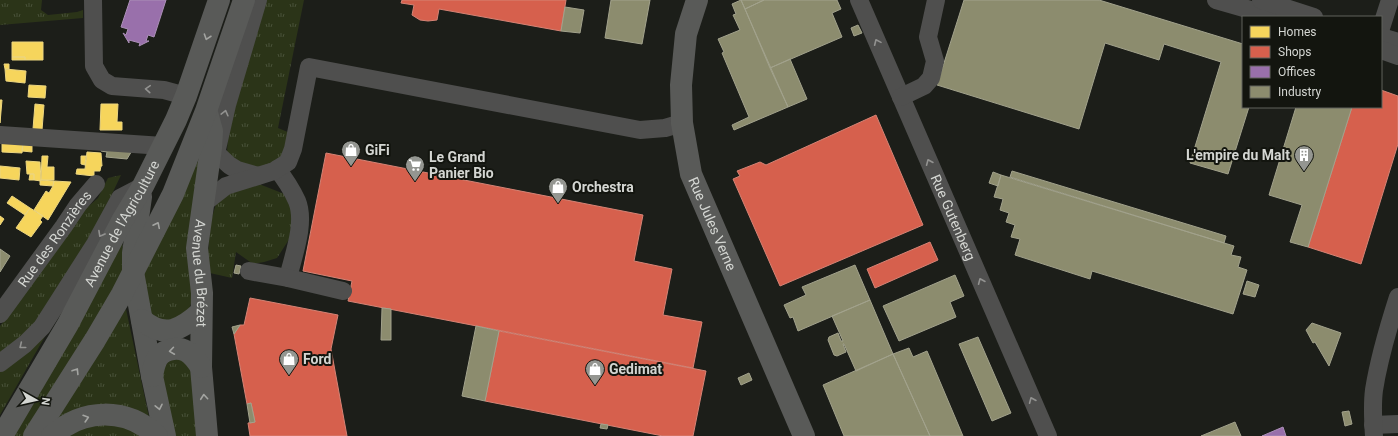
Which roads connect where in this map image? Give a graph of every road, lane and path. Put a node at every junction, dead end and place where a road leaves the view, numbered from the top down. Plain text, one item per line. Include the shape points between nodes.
1 (93, 0) edge
2 (219, 0) edge
3 (244, 0) edge
4 (258, 0) edge
5 (697, 0) edge
6 (859, 0) edge
7 (936, 0) edge
8 (1216, 0) edge
9 (1390, 0) edge
10 (1273, 8) edge
11 (1309, 16) edge
12 (1382, 25) edge
13 (1382, 37) edge
14 (1398, 42) edge
15 (1382, 50) edge
16 (1398, 56) edge
17 (186, 96) junction
18 (901, 97) junction
19 (206, 111) junction
20 (682, 123) junction
21 (0, 135) edge
22 (163, 146) junction
23 (213, 151) junction
24 (277, 169) junction
25 (258, 176) junction
26 (96, 184) dead end
27 (143, 186) junction
28 (203, 204) junction
29 (249, 271) dead end
30 (133, 272) junction
31 (288, 278) junction
32 (343, 291) dead end
33 (1398, 298) edge
34 (202, 312) junction
35 (0, 314) edge
36 (142, 320) junction
37 (0, 363) edge
38 (201, 367) junction
39 (152, 376) junction
40 (1398, 424) edge
41 (1374, 430) edge
42 (2, 436) edge
43 (34, 436) edge
44 (52, 436) edge
45 (157, 436) edge
46 (165, 436) edge
47 (208, 436) edge
48 (804, 436) edge
49 (1048, 436) edge

17 -> 1 street via 164,90 112,86 102,80 94,66
2 -> 17 main road, Avenue de l'Agriculture
3 - 19 main road
23 -> 4 street
5 - 20 main road, Rue Jules Verne via 686,34 681,85
18 -> 6 street, Rue Gutenberg
7 - 18 street via 928,37 935,61 932,78 924,86
8 - 10 street
9 - 12 street
10 - 11 street
13 - 14 street
15 - 16 street
17 - 22 main road, Avenue de l'Agriculture
49 -> 18 street, Rue Gutenberg
19 - 23 main road, Avenue du Brézet via 212,131
30 -> 19 main road via 173,194
20 - 24 street via 665,128 640,130 309,67 293,149 288,162
20 - 48 main road, Rue Jules Verne via 691,174
21 - 22 street
22 - 27 main road, Avenue de l'Agriculture
23 - 25 street via 237,170
23 - 28 main road, Avenue du Brézet
24 - 25 street
24 - 31 street via 298,202 300,224
25 - 28 street via 226,186
26 - 35 street, Rue des Ronzières via 78,205
27 - 30 main road via 133,253
27 -> 37 street via 120,198 95,244 42,327
27 - 42 main road, Avenue de l'Agriculture via 68,324
28 - 34 main road, Avenue du Brézet via 197,248
29 - 31 street
30 - 36 main road
43 -> 30 main road via 95,340
31 - 32 street
33 - 41 street via 1378,370 1374,392
34 - 36 main road via 182,327 170,330 151,327
34 - 38 main road, Avenue du Brézet
36 - 39 main road
38 -> 39 main road via 185,351 170,350 162,353 156,360
47 -> 38 main road, Avenue du Brézet
39 -> 46 main road
40 - 41 street
44 -> 45 main road via 71,423 109,414 134,421

